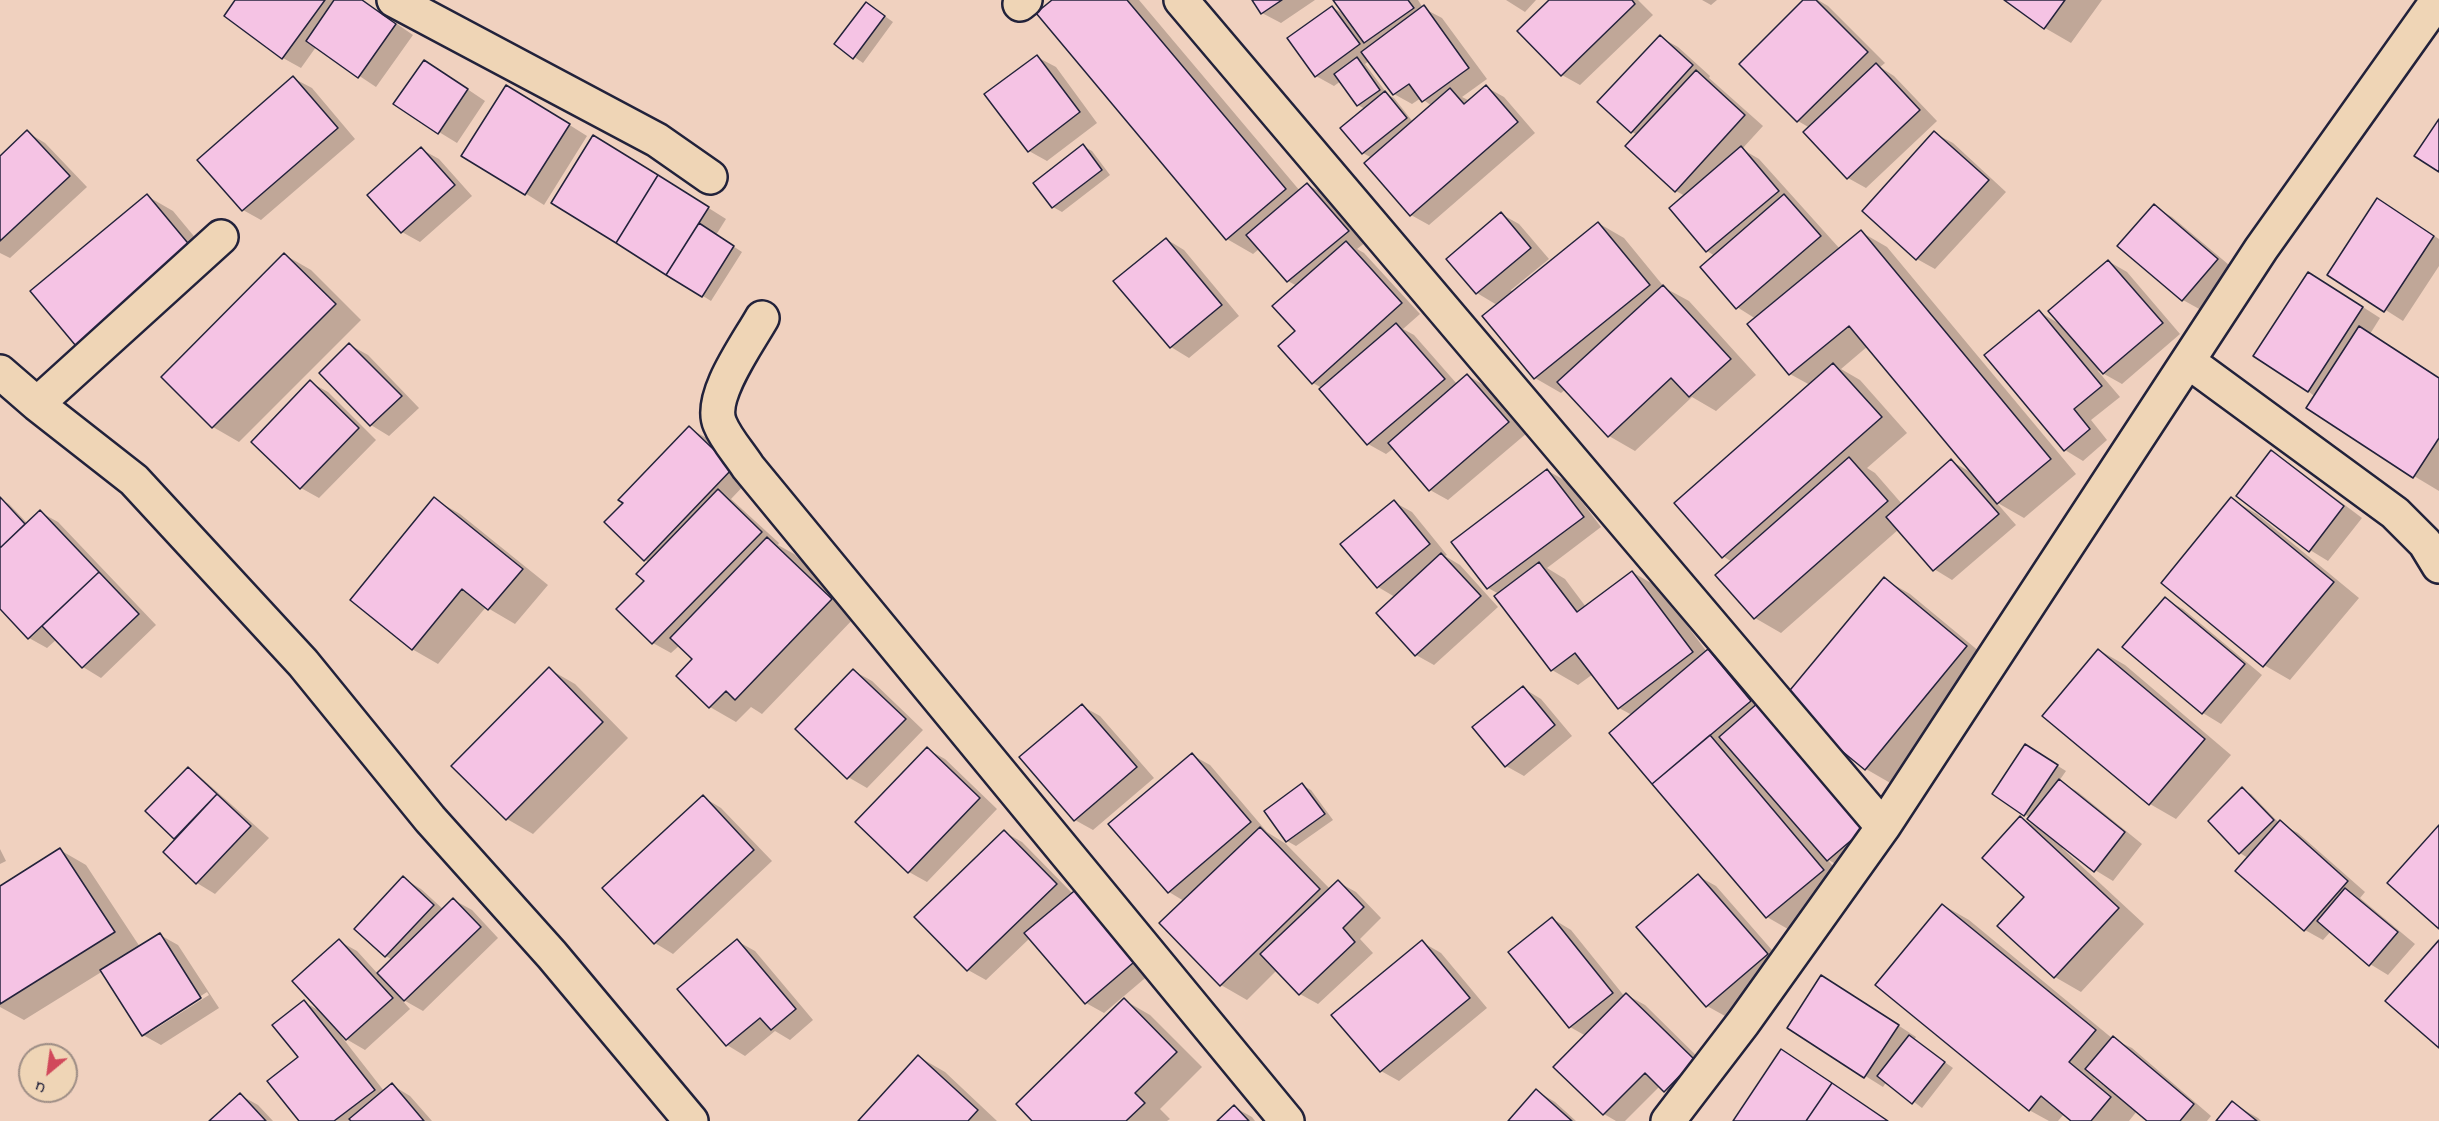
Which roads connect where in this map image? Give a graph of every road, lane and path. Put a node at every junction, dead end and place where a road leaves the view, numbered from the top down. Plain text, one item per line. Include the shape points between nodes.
1 (394, 0) edge
2 (1181, 0) edge
3 (2438, 0) edge
4 (710, 177) dead end
5 (222, 237) dead end
6 (762, 318) dead end
7 (2189, 362) junction
8 (0, 372) edge
9 (37, 404) junction
10 (2439, 566) edge
11 (1883, 828) junction
12 (691, 1121) edge
13 (1287, 1121) edge
14 (1668, 1121) edge

1 - 4 street via 657,140
2 - 11 street
3 - 7 street via 2261,249
5 - 9 street
6 - 13 street via 724,383 716,408 731,441 748,467
7 - 10 street via 2395,513 2425,543
7 - 11 street
8 - 9 street
9 - 12 street via 134,480 303,663 430,819
11 - 14 street

